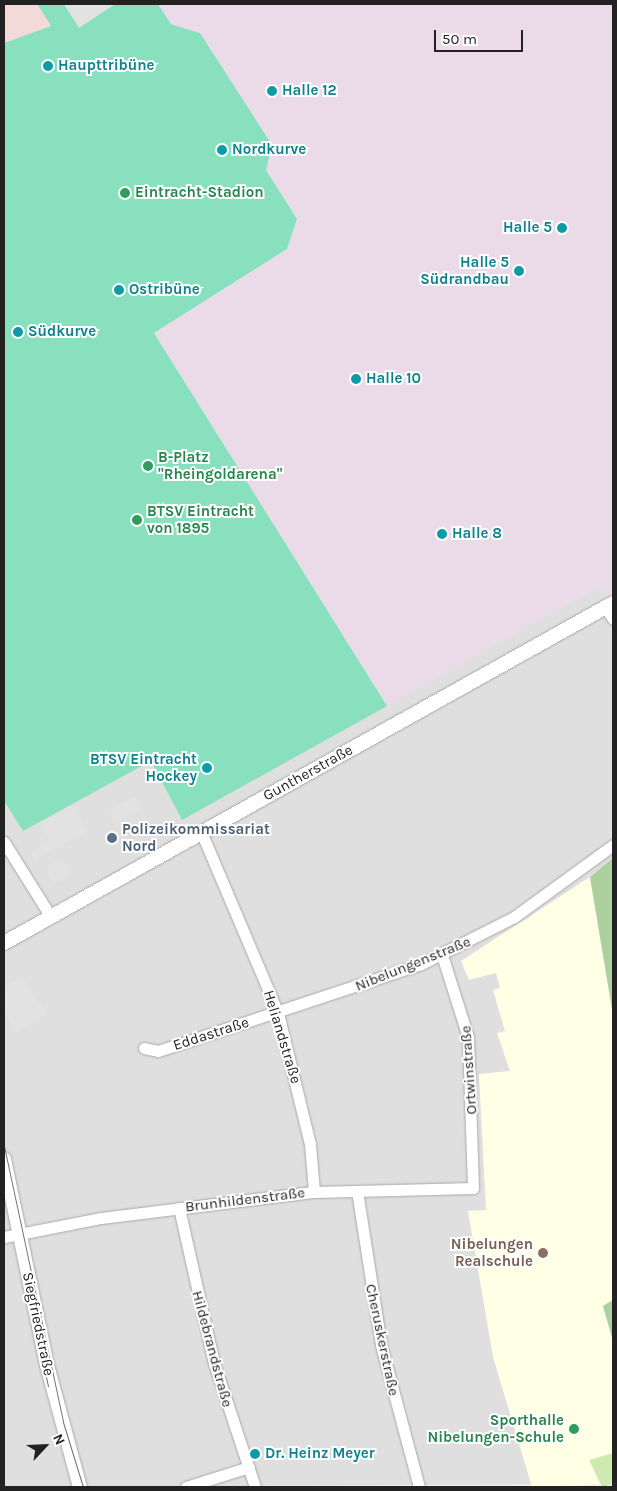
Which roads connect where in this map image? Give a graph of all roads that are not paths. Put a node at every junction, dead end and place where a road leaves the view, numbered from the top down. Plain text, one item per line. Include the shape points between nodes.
1 (610, 610) edge
2 (202, 834) junction
3 (4, 842) edge
4 (613, 845) edge
5 (51, 917) junction
6 (4, 943) edge
7 (442, 955) junction
8 (278, 1013) junction
9 (144, 1048) dead end
10 (4, 1159) edge
11 (473, 1188) joint
12 (357, 1191) junction
13 (314, 1192) junction
14 (178, 1208) junction
15 (18, 1231) junction
16 (4, 1237) edge
17 (249, 1467) junction
18 (80, 1487) edge
19 (186, 1487) edge
20 (255, 1487) edge
21 (419, 1487) edge

1 - 2 street, Guntherstraße
2 - 5 street, Guntherstraße
2 - 8 street, Heliandstraße
3 - 5 street
4 - 7 street, Nibelungenstraße via 514,917
5 - 6 street, Guntherstraße
7 - 8 street, Nibelungenstraße
7 - 11 street, Ortwinstraße via 468,1037
8 - 9 street, Eddastraße via 158,1051
8 - 13 street, Heliandstraße via 300,1099
10 - 15 street, Siegfriedstraße
11 - 12 street, Brunhildenstraße
12 - 13 street, Brunhildenstraße
12 - 21 street, Cheruskerstraße via 381,1345
13 - 14 street, Brunhildenstraße
14 - 15 street, Brunhildenstraße
14 - 17 street, Hildebrandstraße via 206,1330
15 - 16 street, Brunhildenstraße
15 - 18 street, Siegfriedstraße via 60,1423
17 - 19 street
17 - 20 street, Hildebrandstraße

